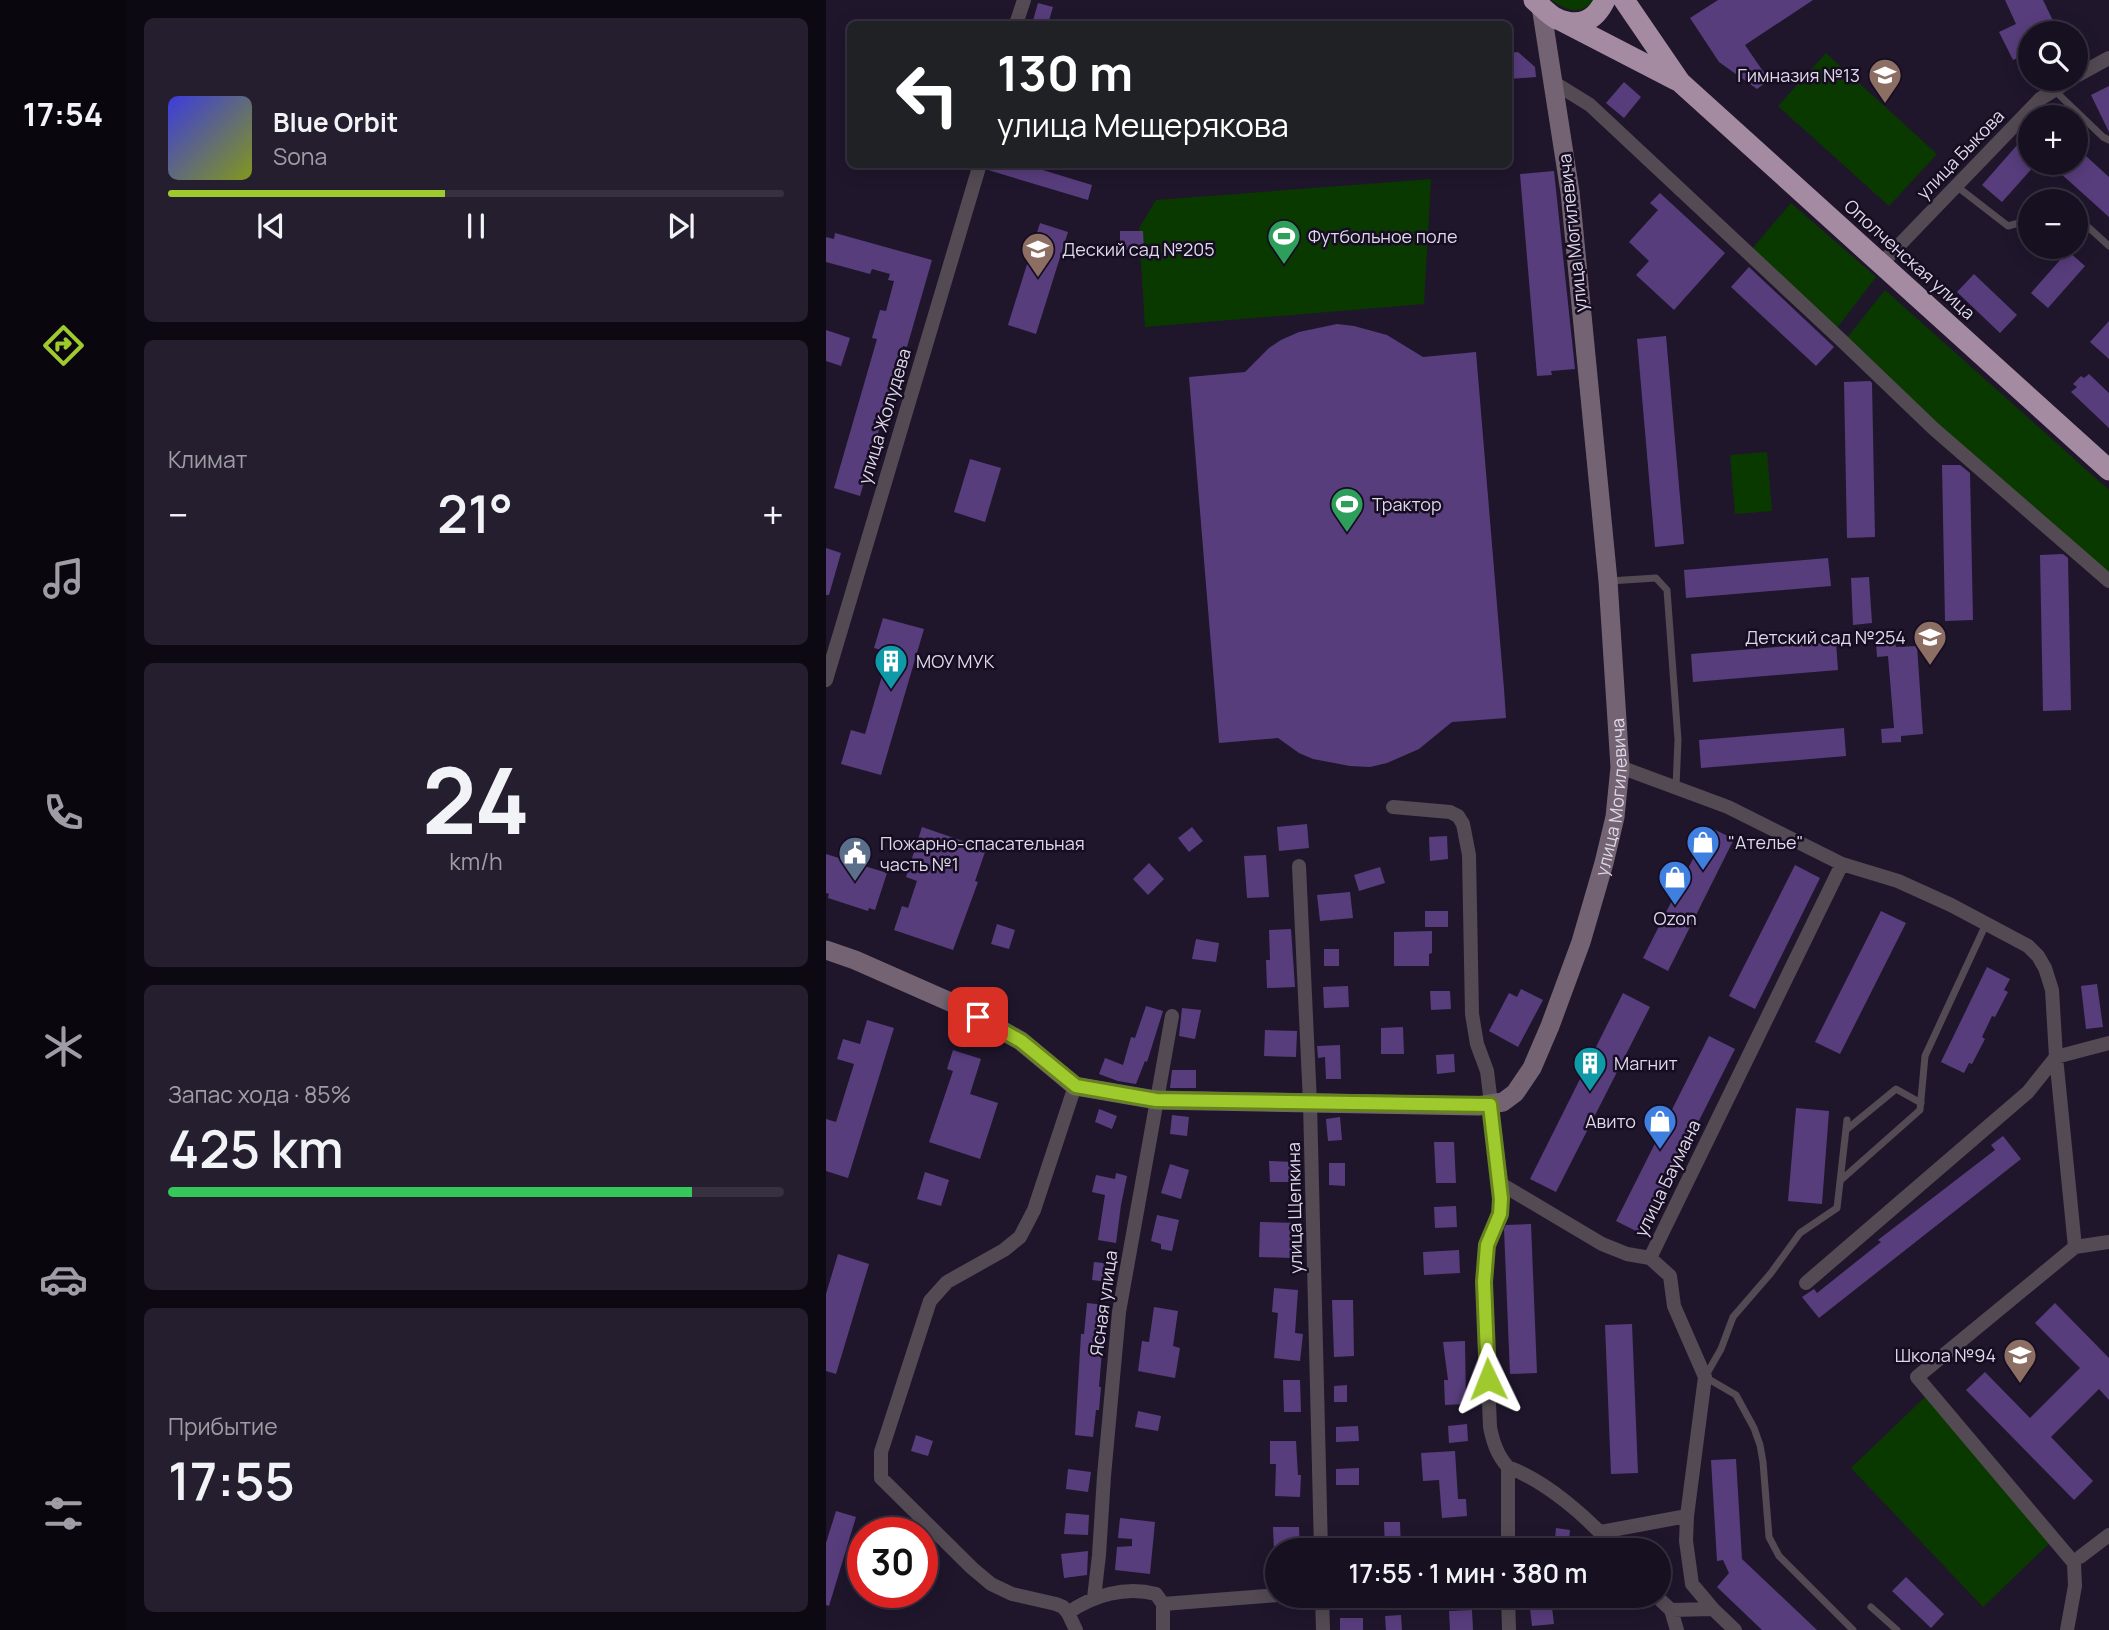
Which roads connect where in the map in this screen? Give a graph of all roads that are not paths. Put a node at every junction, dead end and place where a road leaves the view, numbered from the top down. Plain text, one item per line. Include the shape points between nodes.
1 (1024, 0) edge
2 (1605, 0) edge
3 (1624, 0) edge
4 (1544, 8) edge
5 (1018, 21) edge
6 (2109, 58) edge
7 (2088, 70) edge
8 (1553, 82) junction
9 (1680, 82) junction
10 (2050, 91) edge
11 (2055, 91) edge
12 (2109, 140) edge
13 (979, 168) edge
14 (1955, 185) junction
15 (2018, 223) edge
16 (2088, 227) edge
17 (2109, 246) edge
18 (1882, 263) junction
19 (2109, 470) edge
20 (1608, 581) junction
21 (2109, 581) edge
22 (826, 680) edge
23 (1620, 767) junction
24 (1676, 788) junction
25 (1393, 807) dead end
26 (1842, 864) junction
27 (1299, 866) dead end
28 (1986, 924) junction
29 (826, 950) edge
30 (1172, 1016) dead end
31 (2109, 1043) edge
32 (2056, 1057) junction
33 (1076, 1086) junction
34 (1156, 1100) junction
35 (1310, 1103) junction
36 (1921, 1103) junction
37 (1490, 1105) junction
38 (1847, 1120) dead end
39 (1845, 1131) junction
40 (1840, 1181) junction
41 (1501, 1184) junction
42 (2109, 1242) edge
43 (2075, 1247) junction
44 (1650, 1258) junction
45 (1806, 1283) dead end
46 (1705, 1377) junction
47 (1508, 1467) junction
48 (1687, 1516) junction
49 (1601, 1532) junction
50 (2109, 1535) edge
51 (1321, 1538) edge
52 (1508, 1538) edge
53 (1606, 1538) edge
54 (2080, 1557) dead end
55 (1265, 1596) edge
56 (1094, 1598) junction
57 (1163, 1604) junction
58 (1871, 1607) dead end
59 (1322, 1608) edge
60 (1508, 1608) edge
61 (1713, 1609) junction
62 (1671, 1610) joint
63 (1068, 1613) junction
64 (1076, 1630) edge
65 (1163, 1630) edge
66 (1323, 1630) edge
67 (1509, 1630) edge
68 (1677, 1630) edge
69 (1735, 1630) edge
70 (1853, 1630) edge
71 (1897, 1630) edge
72 (2067, 1630) edge

1 - 5 street
2 - 4 highway via 1597,15 1581,23
3 - 9 highway, Ополченская улица
4 - 8 street, улица Могилевича
4 - 9 highway, Ополченская улица
6 - 7 street, улица Быкова
8 - 20 street, улица Могилевича via 1570,192
8 - 21 street via 1594,109 1934,429
9 - 18 highway, Ополченская улица
10 - 14 street, улица Быкова
11 - 12 lane
13 - 22 street, улица Жолудева
14 - 15 lane via 2008,226
14 - 18 street, улица Быкова
16 - 17 lane
18 - 19 highway, Ополченская улица
20 - 23 street, улица Могилевича
20 - 24 lane via 1656,578 1667,590 1678,740
23 - 24 street
23 - 37 street, улица Могилевича via 1604,863 1550,1026 1515,1093
24 - 26 street via 1728,807
25 - 37 street via 1450,812 1463,824 1469,855 1472,1014 1487,1071
26 - 28 street via 1898,881
26 - 44 street, улица Баумана
27 - 35 street, улица Щепкина
28 - 32 street via 2028,946 2045,968 2052,990
28 - 36 lane via 1925,1056
29 - 33 street via 957,1005 1021,1041
30 - 34 street, Ясная улица
31 - 32 street
32 - 43 street
32 - 45 street via 2028,1092
33 - 34 street
33 - 63 street via 1034,1210 1020,1237 947,1282 930,1301 881,1452 881,1478 972,1568 1012,1594 1056,1604
34 - 35 street
34 - 56 street, Ясная улица via 1119,1312
35 - 37 street
35 - 51 street, улица Щепкина
36 - 39 lane via 1896,1089
36 - 40 lane via 1920,1110
37 - 41 street
38 - 39 lane
39 - 40 lane
40 - 46 lane via 1837,1208 1800,1233 1733,1317
41 - 44 street via 1602,1244
41 - 47 street via 1500,1214 1487,1245 1484,1282 1490,1427 1496,1450
42 - 43 street
43 - 72 street via 1917,1377 2074,1563
44 - 46 street, улица Баумана via 1670,1276 1674,1306
46 - 48 street
46 - 70 lane via 1736,1395 1754,1428 1763,1462 1769,1537 1779,1556
47 - 49 street via 1545,1487
47 - 52 street
48 - 49 street
48 - 61 street via 1692,1584
49 - 53 street
50 - 54 street
55 - 57 street
56 - 57 street via 1138,1590 1156,1594
56 - 63 street
57 - 65 street
58 - 71 lane
59 - 66 street
60 - 67 street
61 - 62 street
61 - 69 street
62 - 68 street
63 - 64 street

